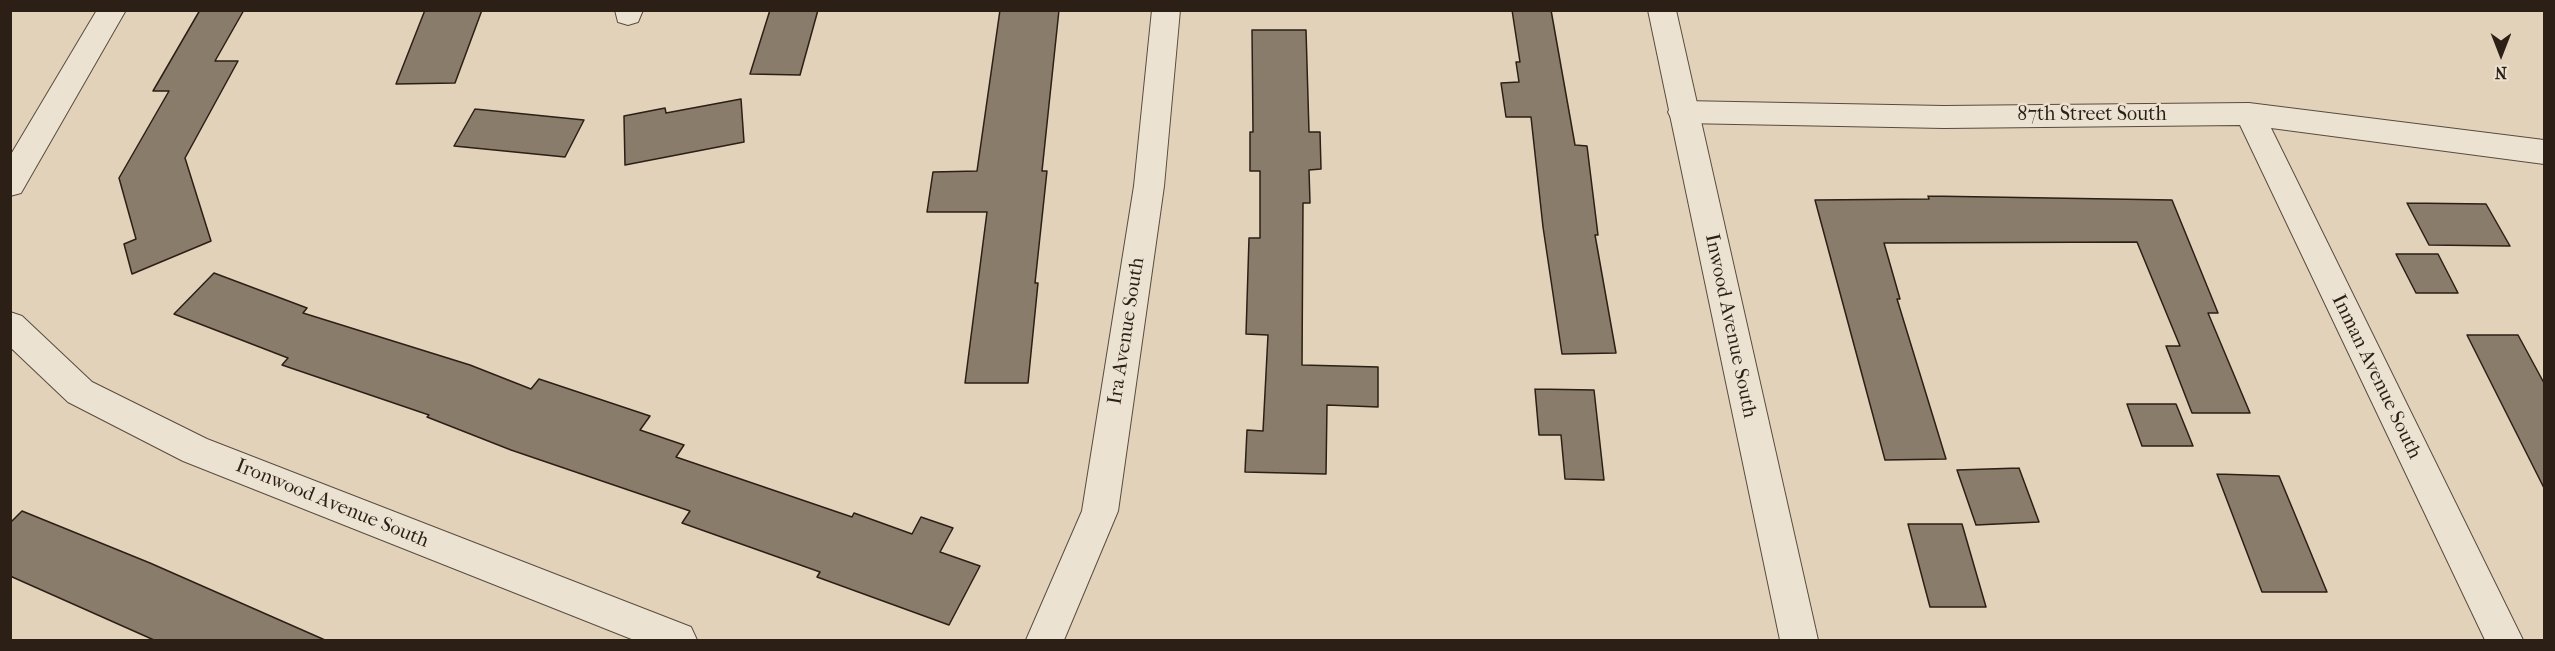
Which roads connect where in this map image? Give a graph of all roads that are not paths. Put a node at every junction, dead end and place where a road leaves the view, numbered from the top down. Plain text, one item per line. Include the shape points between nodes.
1 (112, 10) edge
2 (1166, 10) edge
3 (1662, 10) edge
4 (1683, 112) junction
5 (2249, 114) junction
6 (2544, 152) edge
7 (10, 184) edge
8 (10, 326) edge
9 (678, 640) edge
10 (1045, 640) edge
11 (1799, 640) edge
12 (2504, 640) edge

1 - 7 street
2 - 10 street, Ira Avenue South via 1149,186 1100,511
3 - 4 street, Inwood Avenue South
4 - 5 street, 87th Street South via 1944,117
4 - 11 street, Inwood Avenue South
5 - 6 street, 87th Street South
5 - 12 street, Inman Avenue South
8 - 9 street, Ironwood Avenue South via 80,392 195,450

